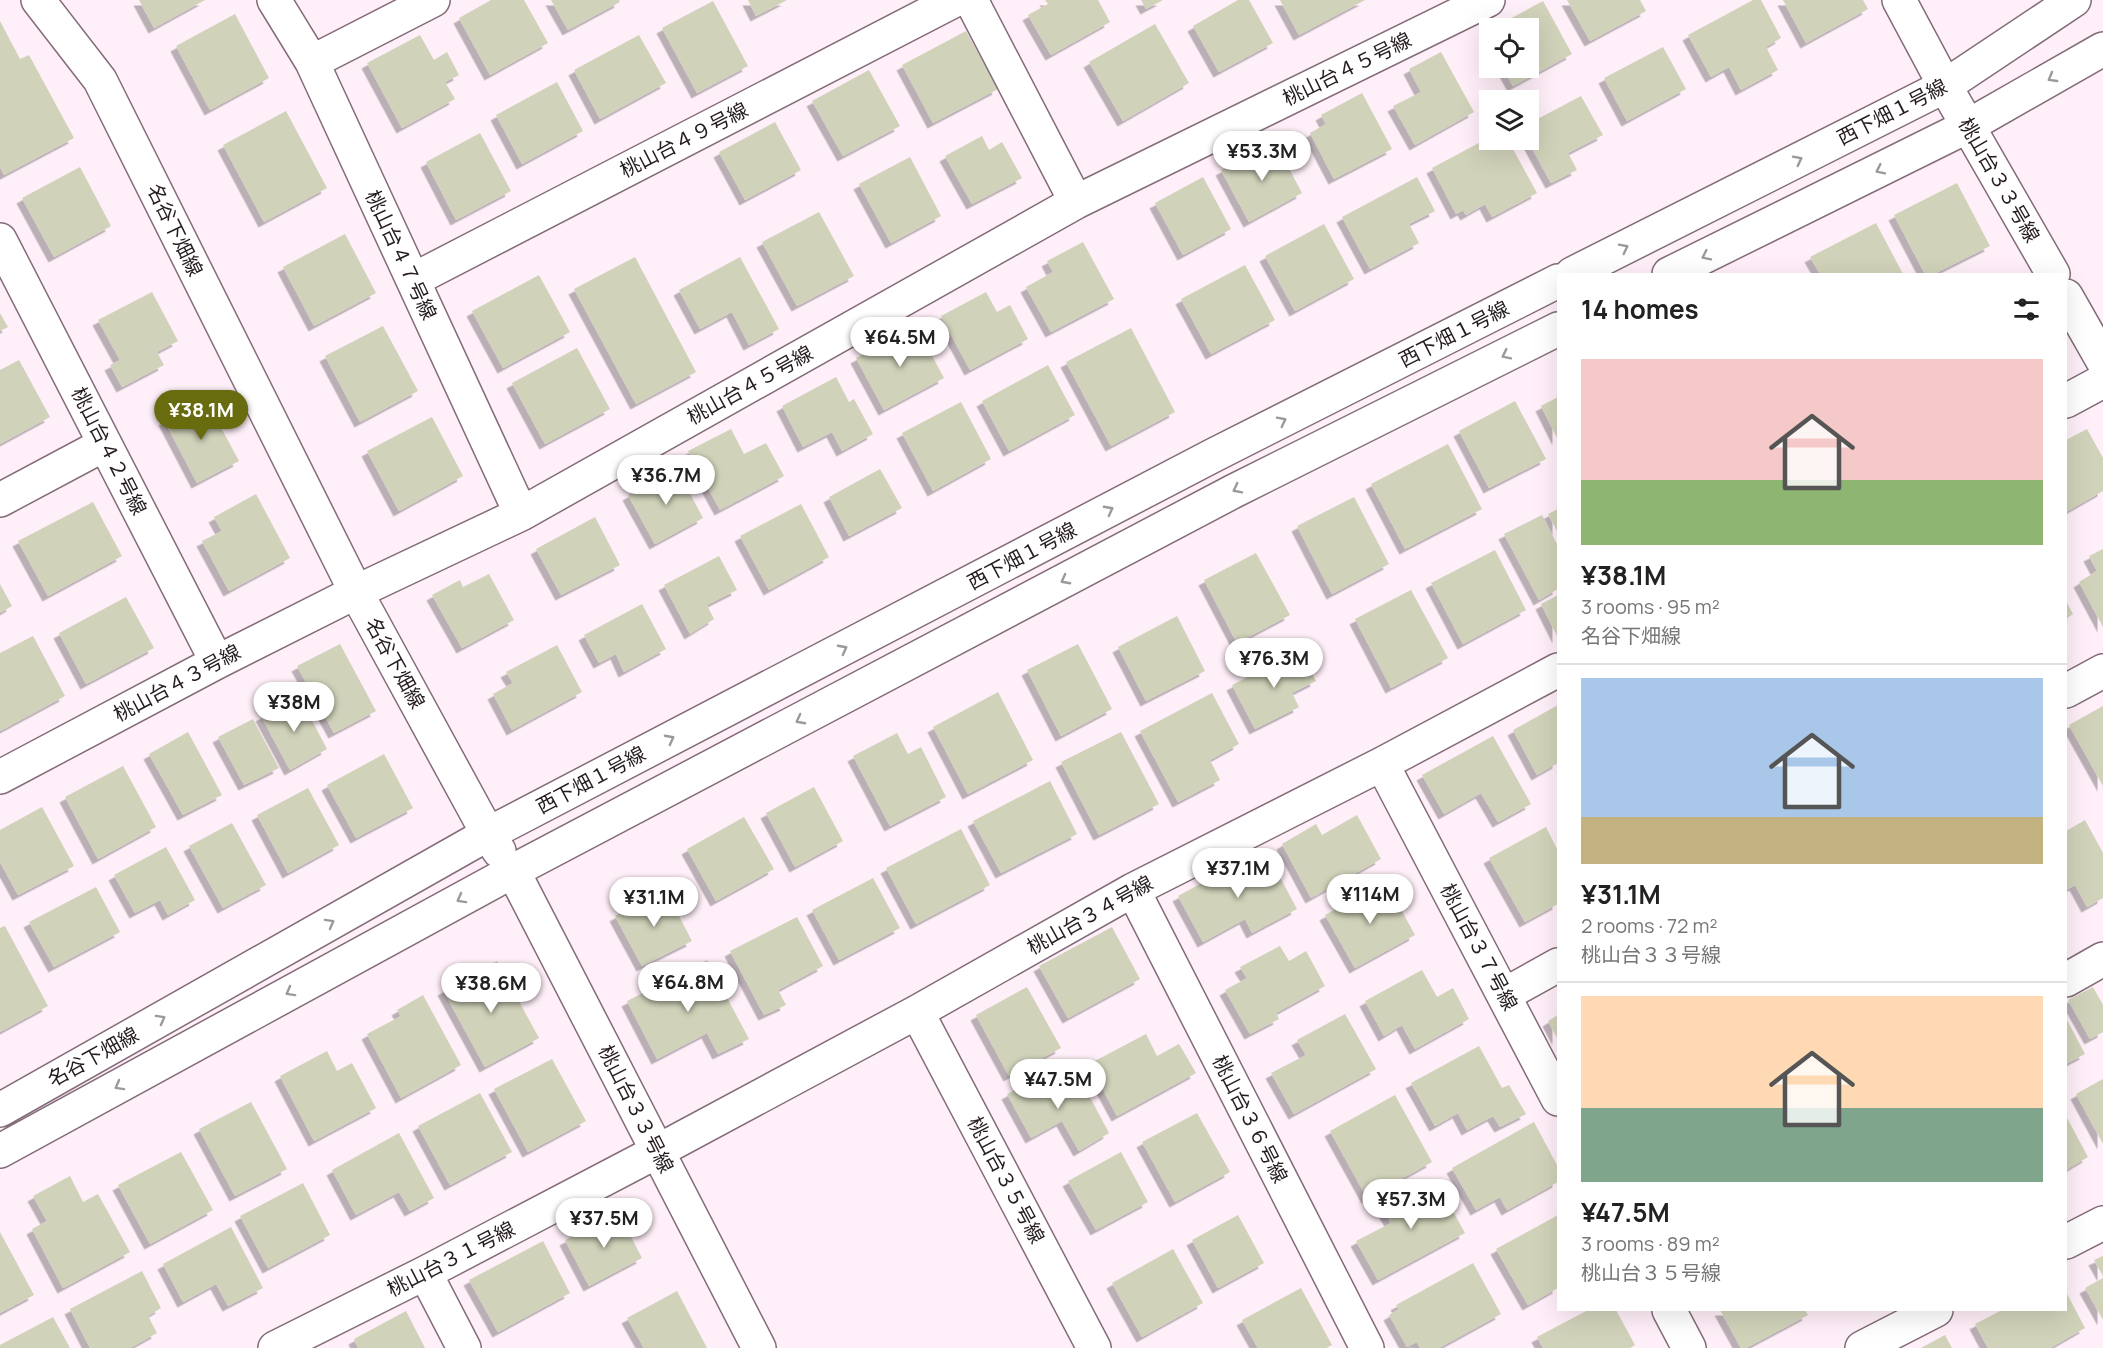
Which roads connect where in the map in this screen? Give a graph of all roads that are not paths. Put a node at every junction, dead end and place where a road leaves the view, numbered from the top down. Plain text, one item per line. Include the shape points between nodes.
1 (38, 0) edge
2 (274, 0) edge
3 (433, 0) edge
4 (955, 0) edge
5 (971, 0) edge
6 (1488, 0) edge
7 (1899, 0) edge
8 (2074, 0) edge
9 (2103, 48) edge
10 (312, 62) junction
11 (1945, 86) junction
12 (1968, 126) junction
13 (1076, 202) junction
14 (0, 240) edge
15 (1574, 273) edge
16 (1671, 273) edge
17 (2052, 273) edge
18 (412, 280) junction
19 (1557, 282) edge
20 (2067, 298) edge
21 (1557, 330) edge
22 (2103, 362) edge
23 (2103, 381) edge
24 (2067, 400) edge
25 (105, 444) junction
26 (0, 500) edge
27 (521, 514) junction
28 (356, 592) junction
29 (217, 662) junction
30 (1557, 671) edge
31 (2103, 671) edge
32 (2067, 690) edge
33 (1382, 764) junction
34 (0, 777) edge
35 (488, 834) junction
36 (513, 871) junction
37 (1133, 890) junction
38 (2103, 959) edge
39 (1557, 966) edge
40 (2067, 979) edge
41 (1504, 995) junction
42 (917, 1012) junction
43 (1557, 1097) edge
44 (0, 1110) edge
45 (0, 1150) edge
46 (658, 1151) junction
47 (2103, 1223) edge
48 (2067, 1241) edge
49 (425, 1273) junction
50 (1670, 1311) edge
51 (1934, 1311) edge
52 (275, 1348) edge
53 (464, 1348) edge
54 (759, 1348) edge
55 (1094, 1348) edge
56 (1367, 1348) edge
57 (1689, 1348) edge
58 (1862, 1348) edge

1 - 28 street, 名谷下畑線 via 100,80
2 - 10 street, 桃山台４７号線
3 - 10 street
4 - 18 street, 桃山台４９号線
5 - 13 street
6 - 13 street, 桃山台４５号線
7 - 11 street, 桃山台３３号線
8 - 11 street, 西下畑１号線
9 -> 12 street
10 - 18 street, 桃山台４７号線
11 - 12 street, 桃山台３３号線
15 -> 11 street, 西下畑１号線
12 -> 16 street
12 - 17 street, 桃山台３３号線
13 - 27 street, 桃山台４５号線
14 - 25 street, 桃山台４２号線
18 - 27 street, 桃山台４７号線
35 -> 19 street, 西下畑１号線 via 1214,455
20 - 22 street
21 -> 36 street, 西下畑１号線 via 1234,491
23 - 24 street
25 - 26 street
25 - 29 street, 桃山台４２号線
27 - 28 street, 桃山台４５号線
28 - 29 street, 桃山台４３号線
28 - 35 street, 名谷下畑線
29 - 34 street, 桃山台４３号線
30 - 33 street, 桃山台３４号線
31 - 32 street
33 - 37 street, 桃山台３４号線
33 - 41 street, 桃山台３７号線
35 - 36 street, 桃山台３３号線
44 -> 35 street, 名谷下畑線
36 -> 45 street, 名谷下畑線
36 - 46 street, 桃山台３３号線
37 - 42 street, 桃山台３４号線
37 - 56 street, 桃山台３６号線
38 - 40 street
39 - 41 street
41 - 43 street, 桃山台３７号線
42 - 46 street, 桃山台３４号線
42 - 55 street, 桃山台３５号線
46 - 49 street, 桃山台３１号線
46 - 54 street, 桃山台３３号線
47 - 48 street
49 - 52 street, 桃山台３１号線
49 - 53 street
50 - 57 street
51 - 58 street

